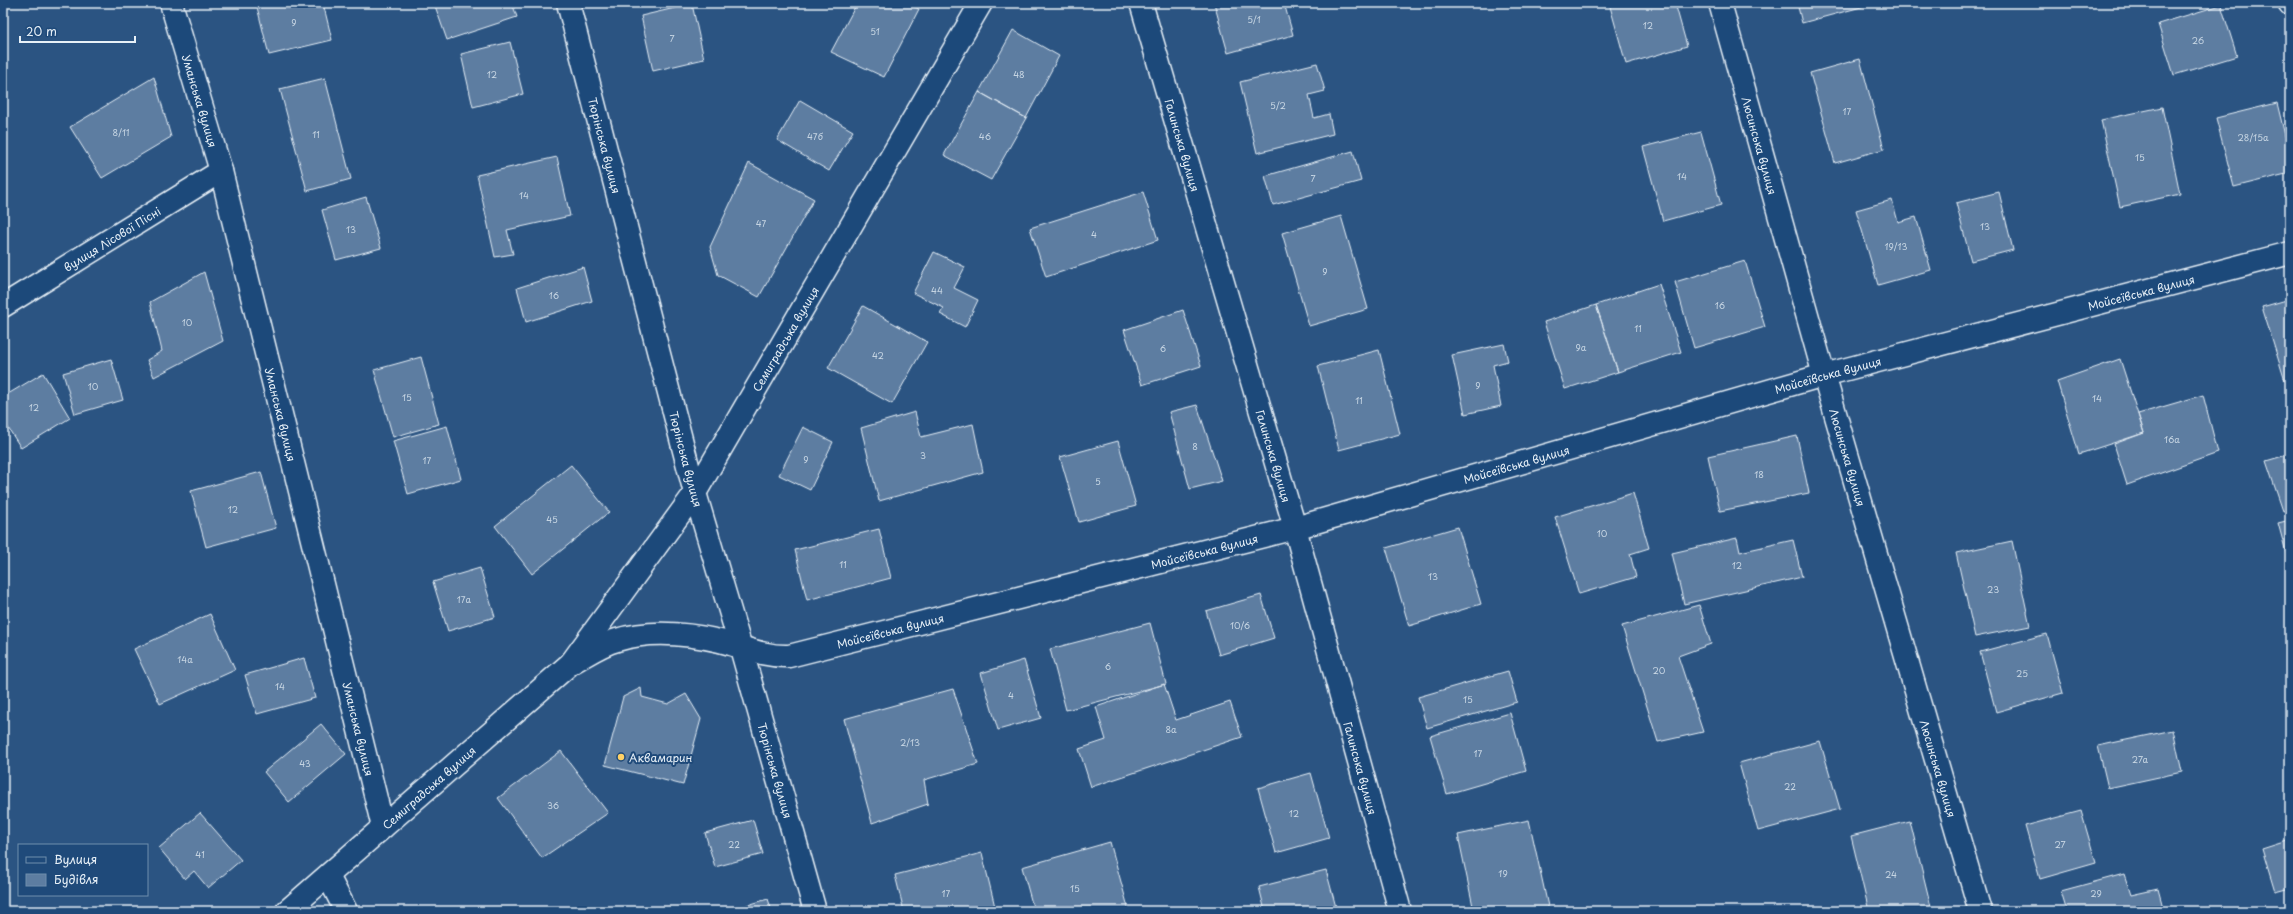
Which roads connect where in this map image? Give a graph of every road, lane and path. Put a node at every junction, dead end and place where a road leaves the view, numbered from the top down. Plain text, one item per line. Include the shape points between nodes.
1 (171, 3) edge
2 (568, 3) edge
3 (982, 3) edge
4 (1141, 3) edge
5 (1720, 3) edge
6 (221, 171) junction
7 (2290, 253) edge
8 (3, 306) edge
9 (1824, 374) junction
10 (695, 493) junction
11 (1294, 528) junction
12 (741, 648) junction
13 (571, 663) junction
14 (383, 827) junction
15 (328, 876) junction
16 (287, 911) edge
17 (346, 911) edge
18 (815, 911) edge
19 (1400, 911) edge
20 (1980, 911) edge

1 - 6 street, Уманська вулиця
2 - 10 street, Тюрінська вулиця
3 - 10 street, Семиградська вулиця
4 - 11 street, Галинська вулиця
5 - 9 street, Люсинська вулиця
6 - 8 street, вулиця Лісової Пісні
6 - 14 street, Уманська вулиця
7 - 9 street, Мойсеївська вулиця
9 - 11 street, Мойсеївська вулиця
9 - 20 street, Люсинська вулиця
10 - 12 street, Тюрінська вулиця
10 - 13 street, Семиградська вулиця
11 - 12 street, Мойсеївська вулиця via 789,656 776,657
11 - 19 street, Галинська вулиця
12 - 13 street, Семиградська вулиця via 700,638 637,635 616,640
12 - 18 street, Тюрінська вулиця
13 - 14 street, Семиградська вулиця
14 - 15 street, Семиградська вулиця
15 - 16 street, Семиградська вулиця
15 - 17 street

